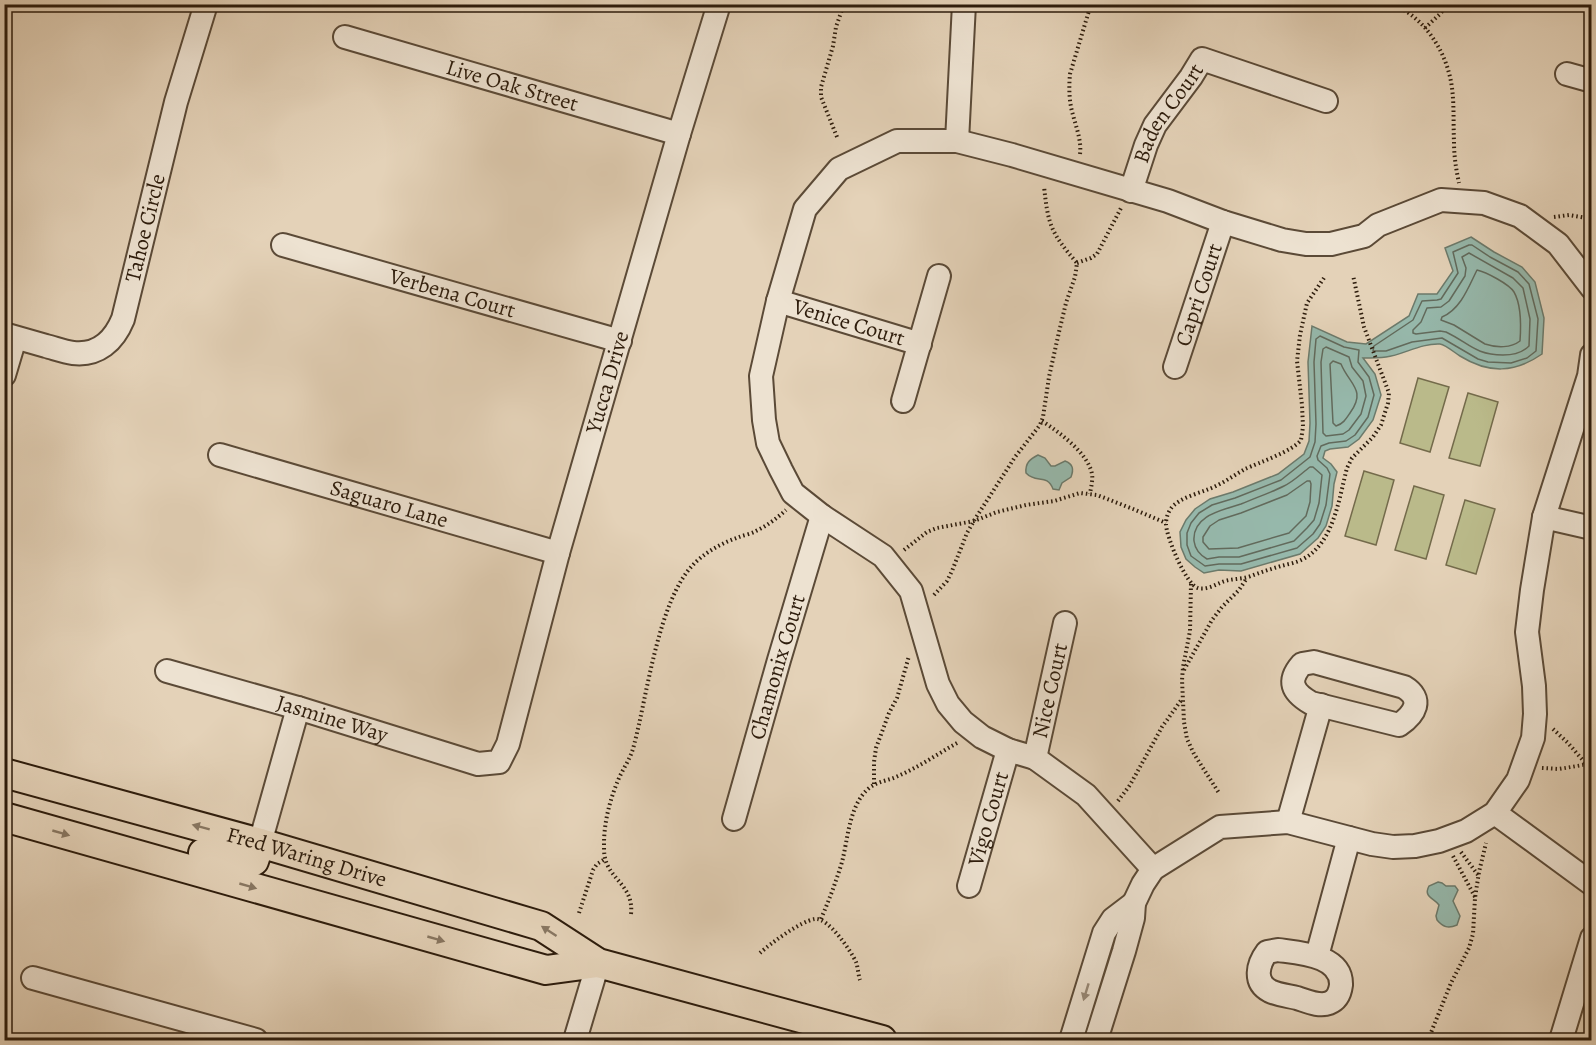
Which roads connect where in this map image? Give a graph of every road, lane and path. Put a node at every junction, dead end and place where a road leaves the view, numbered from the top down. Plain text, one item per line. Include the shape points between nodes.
1 (206, 4) edge
2 (719, 4) edge
3 (844, 4) edge
4 (964, 4) edge
5 (1090, 4) edge
6 (1392, 4) edge
7 (1448, 4) edge
8 (1425, 28) junction
9 (345, 37) dead end
10 (1567, 74) dead end
11 (1592, 81) edge
12 (1326, 101) dead end
13 (679, 134) junction
14 (837, 136) dead end
15 (957, 141) junction
16 (1080, 154) dead end
17 (1044, 186) dead end
18 (1459, 186) dead end
19 (1126, 199) junction
20 (1554, 217) dead end
21 (1592, 219) edge
22 (1222, 222) junction
23 (283, 245) dead end
24 (1077, 263) junction
25 (1353, 275) dead end
26 (939, 276) dead end
27 (1324, 278) dead end
28 (1592, 288) edge
29 (778, 302) junction
30 (10, 336) edge
31 (620, 341) junction
32 (920, 344) junction
33 (1592, 355) edge
34 (1175, 368) dead end
35 (4, 375) edge
36 (903, 401) dead end
37 (1042, 421) junction
38 (219, 455) dead end
39 (1090, 494) junction
40 (791, 514) dead end
41 (822, 516) junction
42 (1544, 518) junction
43 (974, 521) junction
44 (1166, 523) junction
45 (1592, 528) edge
46 (901, 552) dead end
47 (558, 553) junction
48 (1248, 577) junction
49 (1191, 583) junction
50 (933, 596) dead end
51 (1065, 623) dead end
52 (909, 654) dead end
53 (167, 671) dead end
54 (1183, 673) junction
55 (1182, 699) junction
56 (1321, 705) junction
57 (298, 708) junction
58 (1552, 729) dead end
59 (960, 741) dead end
60 (1008, 750) junction
61 (1035, 758) junction
62 (499, 762) joint
63 (1589, 766) edge
64 (1541, 768) dead end
65 (4, 773) edge
66 (874, 784) junction
67 (1219, 793) dead end
68 (1118, 801) dead end
69 (1495, 813) junction
70 (9, 818) edge
71 (734, 819) dead end
72 (1288, 822) junction
73 (1349, 838) junction
74 (1487, 840) dead end
75 (260, 843) junction
76 (1461, 852) dead end
77 (1453, 855) dead end
78 (605, 859) junction
79 (1153, 869) junction
80 (1479, 876) junction
81 (1592, 884) edge
82 (969, 886) dead end
83 (1475, 898) junction
84 (1134, 903) junction
85 (579, 913) dead end
86 (631, 914) dead end
87 (821, 919) junction
88 (1592, 938) edge
89 (760, 953) dead end
90 (1317, 957) dead end
91 (598, 963) junction
92 (1095, 963) junction
93 (1118, 970) junction
94 (33, 978) dead end
95 (860, 980) dead end
96 (256, 1041) edge
97 (575, 1041) edge
98 (882, 1041) edge
99 (1071, 1041) edge
100 (1096, 1041) edge
101 (1428, 1041) edge
102 (1561, 1041) edge

1 - 30 street, Tahoe Circle via 176,102 118,332 105,345 84,354
2 - 13 street, Yucca Drive
3 - 14 path via 821,87 821,97
4 - 15 street
5 - 16 path via 1070,74
6 - 8 path
7 - 8 path
8 - 18 path via 1442,53 1449,74
9 - 13 street, Live Oak Street
10 - 11 street
12 - 19 street, Baden Court via 1202,59 1155,125
13 - 31 street, Yucca Drive
15 - 19 street via 1012,155
15 - 29 street via 897,141 839,169 805,209
17 - 24 path via 1050,225
19 - 22 street via 1168,201
19 - 24 path via 1097,254
20 - 21 path
22 - 28 street via 1282,240 1331,244 1364,236 1378,225 1441,200 1484,202 1520,216 1558,244
22 - 34 street, Capri Court
23 - 31 street, Verbena Court
24 - 37 path
25 - 48 path via 1364,327 1389,393 1385,415 1373,437 1352,458 1328,534 1313,553
26 - 32 street, Venice Court
27 - 44 path via 1306,303 1300,335 1297,361 1301,440 1211,489 1185,498 1171,508
29 - 32 street, Venice Court
29 - 41 street via 761,376 768,443 793,492
30 - 35 street
31 - 47 street, Yucca Drive
32 - 36 street, Venice Court
33 - 42 street via 1589,376
37 - 39 path via 1060,433 1084,459 1091,470
37 - 43 path
38 - 47 street, Saguaro Lane
39 - 43 path via 1026,505
39 - 44 path
40 - 78 path via 786,510 756,531 708,552 682,579 660,634 634,746 610,802
41 - 60 street via 883,556 904,582 948,704 982,737
41 - 71 street, Chamonix Court
42 - 45 street
42 - 69 street via 1527,632 1534,686 1533,738 1518,780
43 - 46 path via 927,532
43 - 50 path via 947,581
44 - 49 path via 1173,550
47 - 62 street, Yucca Drive via 508,744
48 - 49 path via 1226,580 1209,588 1194,587
48 - 54 path via 1212,620
49 - 54 path via 1190,631
51 - 61 street, Nice Court
52 - 66 path via 897,698 876,748
53 - 57 street, Jasmine Way
54 - 55 path
55 - 67 path via 1187,739
55 - 68 path
56 - 56 street via 1299,696 1294,686 1294,674 1302,664 1314,662 1404,687 1416,699 1410,718 1399,725
56 - 72 street
57 - 62 street, Jasmine Way via 478,764
57 - 75 street
58 - 63 path
59 - 66 path via 898,776
60 - 61 street
60 - 82 street, Vigo Court
61 - 79 street via 1086,795
63 - 64 path
75 -> 65 main road, Fred Waring Drive
66 - 87 path via 855,810 842,863
69 - 73 street via 1466,831 1415,846 1393,847
69 - 81 street
70 - 75 main road via 51,810 244,864 254,861
70 -> 91 main road, Fred Waring Drive via 546,970
72 - 73 street
72 - 79 street via 1220,828
73 - 90 street
74 - 80 path
91 -> 75 main road, Fred Waring Drive via 541,926
76 - 80 path
77 - 83 path
78 - 85 path via 593,870
78 - 86 path via 629,895
79 - 84 street
80 - 83 path
83 - 101 path via 1469,948
84 - 92 street via 1108,926
84 - 93 street
87 - 89 path via 794,929
87 - 95 path via 847,946
88 - 102 street
91 - 97 street
91 - 98 main road, Fred Waring Drive
92 - 93 street
92 -> 99 street
93 - 100 street
94 - 96 street

